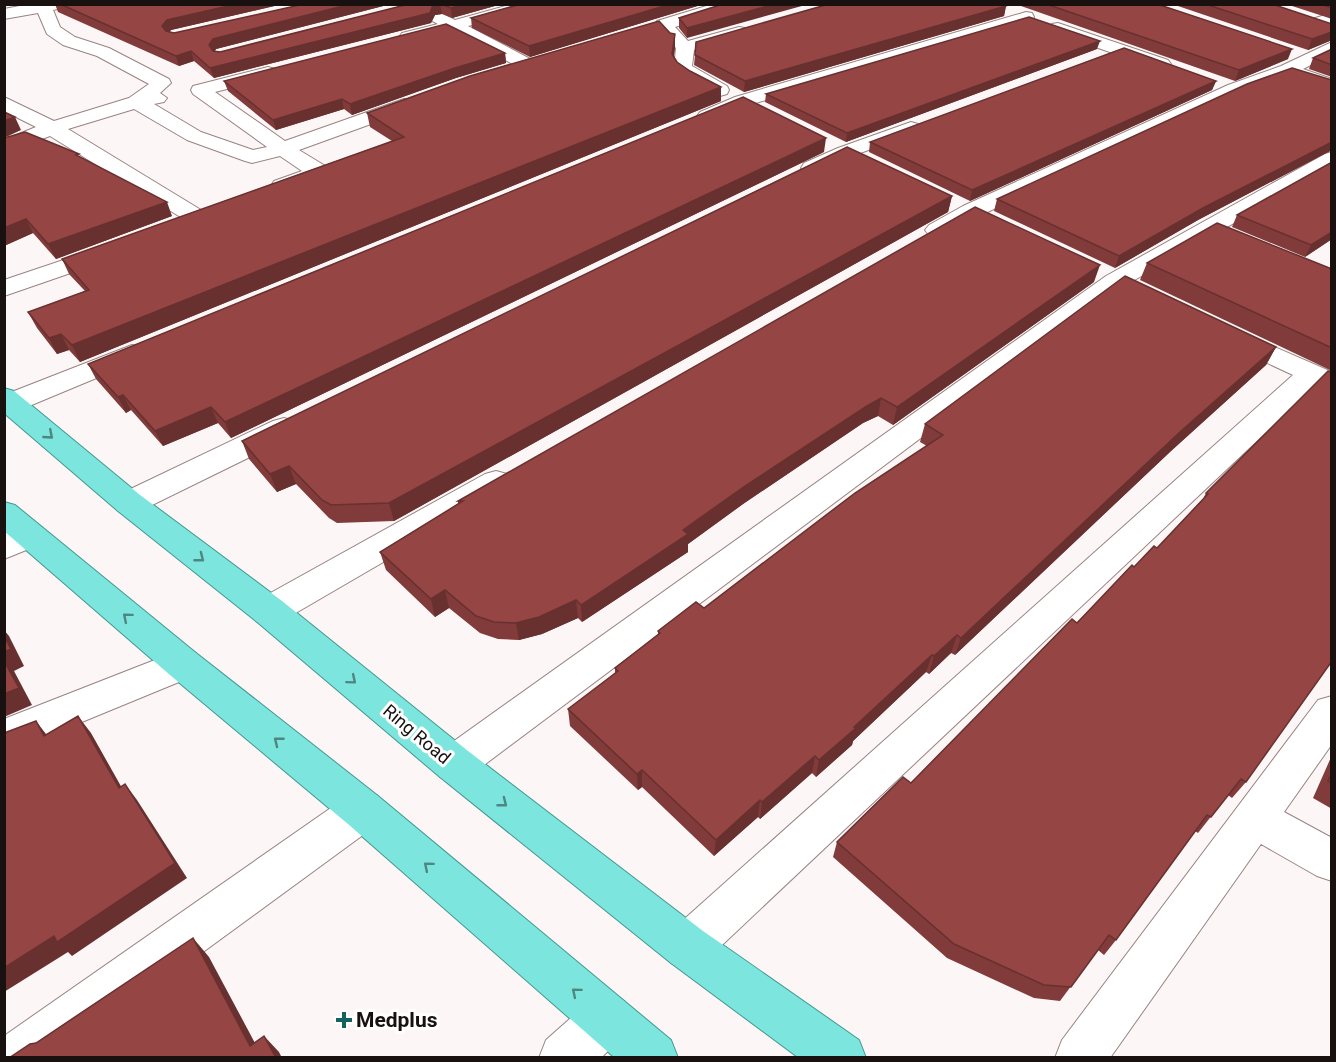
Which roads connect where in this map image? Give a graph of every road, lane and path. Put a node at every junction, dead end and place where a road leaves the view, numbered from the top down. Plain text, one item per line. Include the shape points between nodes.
1 (534, 4) edge
2 (996, 4) edge
3 (49, 5) edge
4 (729, 5) edge
5 (414, 6) edge
6 (4, 14) edge
7 (1026, 17) junction
8 (1299, 17) edge
9 (1327, 23) edge
10 (663, 25) junction
11 (451, 26) junction
12 (762, 26) edge
13 (644, 31) edge
14 (394, 41) edge
15 (685, 47) junction
16 (1332, 47) edge
17 (1121, 49) junction
18 (550, 59) edge
19 (1286, 61) junction
20 (1088, 62) edge
21 (528, 65) junction
22 (291, 67) edge
23 (1183, 71) edge
24 (507, 72) edge
25 (1214, 82) edge
26 (1332, 85) edge
27 (1235, 89) junction
28 (200, 90) junction
29 (432, 96) edge
30 (742, 101) junction
31 (136, 102) junction
32 (4, 103) edge
33 (773, 116) edge
34 (933, 119) edge
35 (687, 124) edge
36 (52, 128) junction
37 (4, 147) edge
38 (835, 147) junction
39 (283, 149) junction
40 (1332, 158) edge
41 (877, 167) edge
42 (792, 178) edge
43 (260, 194) edge
44 (198, 218) edge
45 (1207, 227) junction
46 (1238, 240) edge
47 (134, 242) edge
48 (909, 246) edge
49 (4, 289) edge
50 (1208, 325) edge
51 (156, 344) edge
52 (1322, 378) edge
53 (8, 400) edge
54 (300, 420) edge
55 (517, 470) edge
56 (129, 504) junction
57 (13, 532) edge
58 (269, 611) junction
59 (183, 664) junction
60 (1332, 712) edge
61 (4, 737) edge
62 (454, 764) junction
63 (363, 810) junction
64 (1255, 818) junction
65 (1332, 861) edge
66 (687, 947) junction
67 (607, 1018) junction
68 (16, 1058) edge
69 (564, 1058) edge
70 (653, 1058) edge
71 (841, 1058) edge
72 (1080, 1058) edge

1 - 11 street
2 - 7 street
3 - 6 street
3 - 31 street via 53,30 162,83
4 - 10 street
5 - 11 street
7 - 17 street
7 - 30 street
8 - 9 street
10 - 13 street
10 - 15 street
11 - 14 street
11 - 21 street
12 - 15 street
15 - 30 street via 683,68
16 - 19 street via 1307,58
17 - 20 street
17 - 23 street
18 - 21 street
19 - 26 street
19 - 27 street
21 - 24 street
22 - 28 street
25 - 27 street
27 - 48 street via 971,211
28 - 31 street
28 - 39 street
29 - 39 street
30 - 33 street
30 - 35 street
31 - 36 street
31 - 39 street via 194,136 252,157
32 - 36 street
34 - 38 street
36 - 37 street
36 - 44 street
38 - 41 street
38 - 42 street
39 - 43 street via 319,172
40 - 45 street
45 - 46 street
45 - 62 street via 1115,281
47 - 49 street
50 - 52 street
51 - 53 street
52 - 66 street
53 -> 56 highway, Ring Road
54 - 56 street
55 - 58 street
56 -> 58 highway, Ring Road
59 -> 57 highway
58 -> 62 highway, Ring Road
59 - 61 street
63 -> 59 highway
60 - 64 street
62 -> 66 highway, Ring Road
67 -> 63 highway
63 - 68 street
64 - 65 street
64 - 72 street
66 - 71 highway, Ring Road
67 - 69 street
67 - 70 highway

